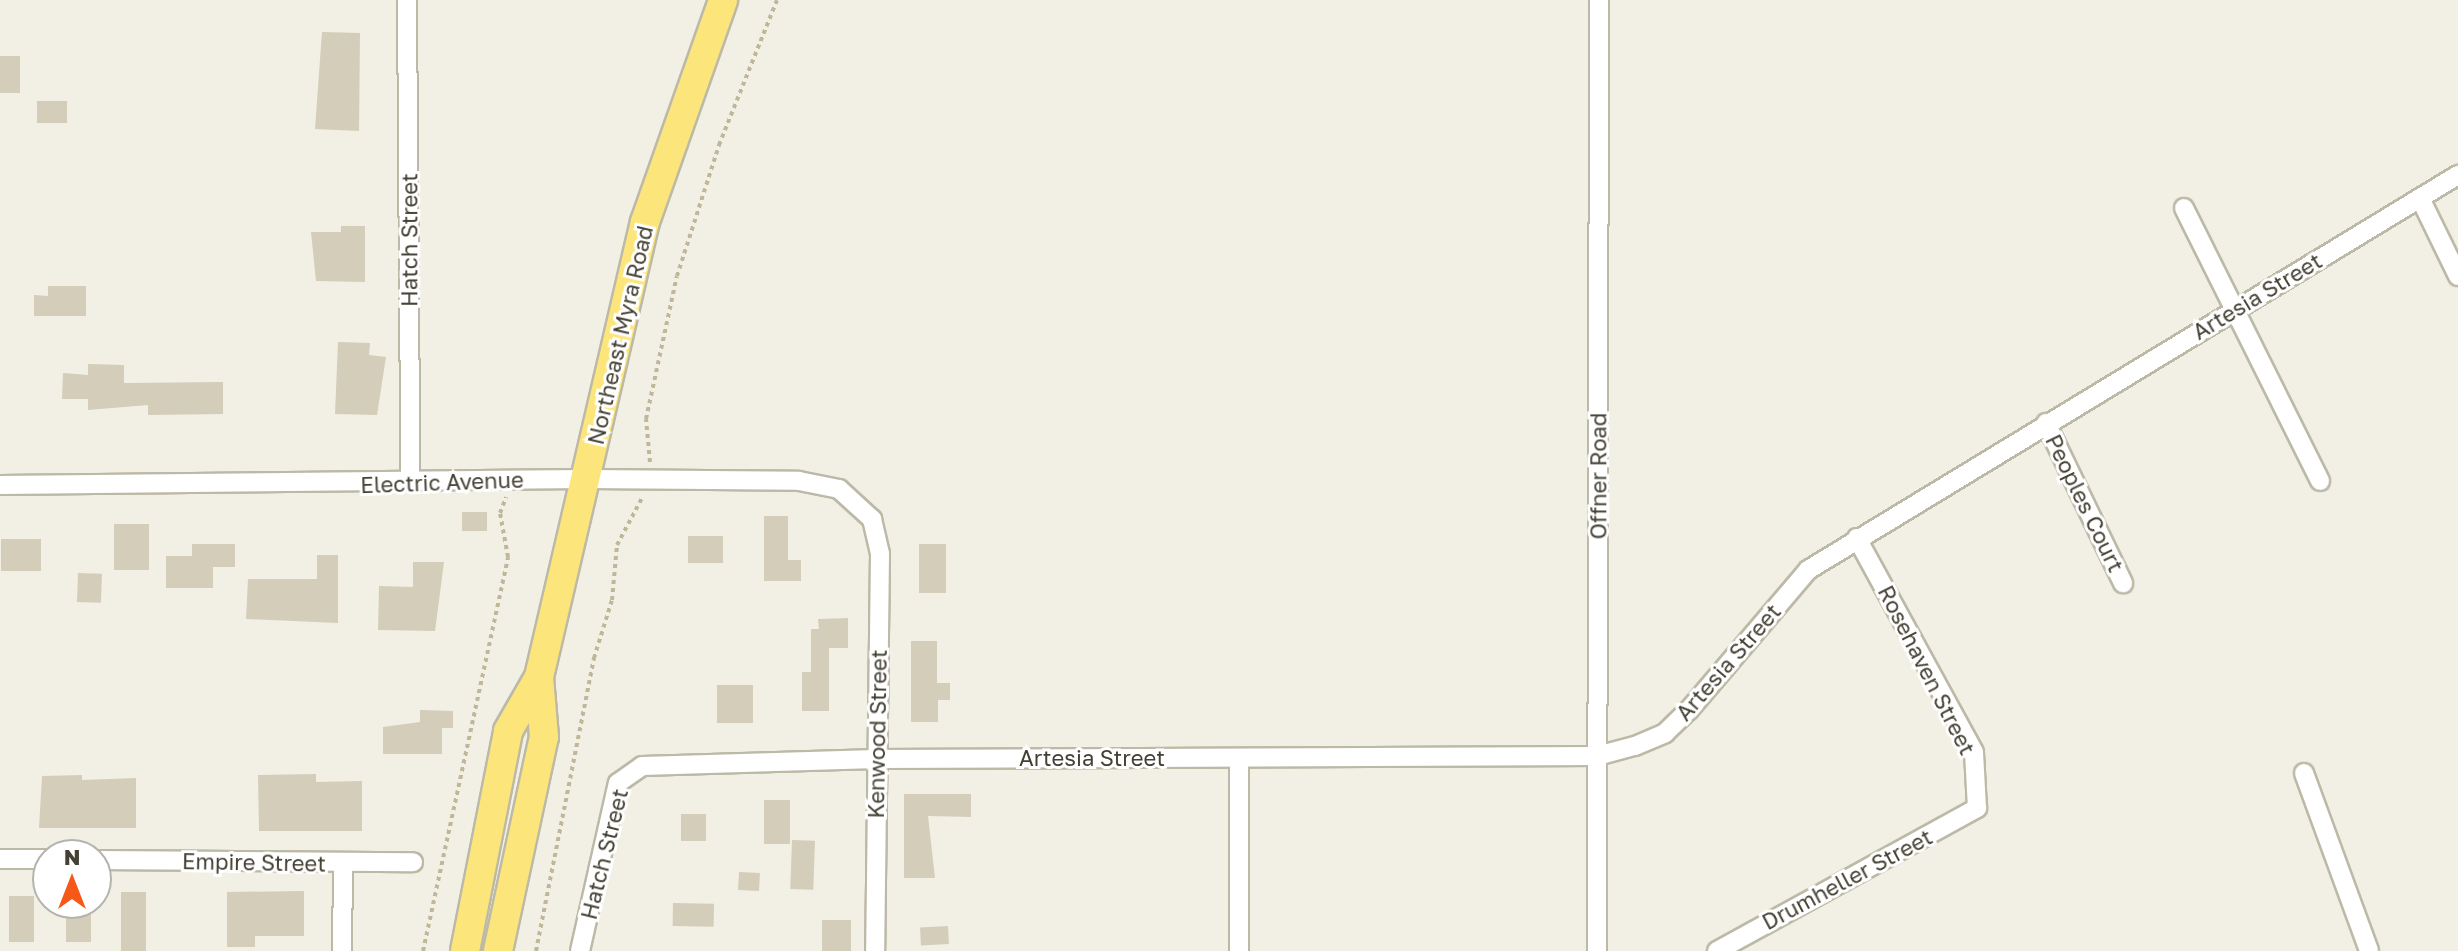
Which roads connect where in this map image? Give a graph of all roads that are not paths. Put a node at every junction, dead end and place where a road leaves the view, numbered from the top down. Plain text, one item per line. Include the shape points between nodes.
1 (407, 0) edge
2 (723, 0) edge
3 (1599, 0) edge
4 (2458, 175) edge
5 (2420, 198) junction
6 (2184, 208) dead end
7 (2458, 276) edge
8 (2234, 310) junction
9 (2046, 423) junction
10 (587, 479) junction
11 (410, 480) junction
12 (2320, 481) dead end
13 (0, 485) edge
14 (872, 519) joint
15 (1857, 538) junction
16 (2123, 583) dead end
17 (539, 677) junction
18 (1597, 756) junction
19 (1239, 758) junction
20 (876, 759) junction
21 (642, 766) joint
22 (2304, 773) dead end
23 (1977, 808) joint
24 (0, 859) edge
25 (32, 859) edge
26 (112, 860) edge
27 (413, 862) dead end
28 (343, 863) junction
29 (342, 951) edge
30 (465, 951) edge
31 (498, 951) edge
32 (580, 951) edge
33 (875, 951) edge
34 (1239, 951) edge
35 (1597, 951) edge
36 (1717, 951) edge
37 (2369, 951) edge

1 - 11 street, Hatch Street
2 - 10 highway, Northeast Myra Road via 645,222
3 - 18 street, Offner Road
4 - 5 street, Artesia Street
5 - 7 street
5 - 8 street, Artesia Street
6 - 8 street
8 - 9 street, Artesia Street
8 - 12 street
9 - 15 street, Artesia Street
9 - 16 street, Peoples Court
10 - 11 street, Electric Avenue
10 - 14 street, Electric Avenue via 799,481 839,489
10 - 17 highway, Northeast Myra Road
11 - 13 street, Electric Avenue via 358,485
14 - 20 street, Kenwood Street via 880,554
15 - 18 street, Artesia Street via 1808,570 1665,733
15 - 23 street, Rosehaven Street via 1974,752
17 - 30 highway, Northeast Myra Road via 508,731
17 - 31 highway, Northeast Myra Road via 544,737
18 - 19 street, Artesia Street
18 - 35 street, Offner Road
19 - 20 street, Artesia Street
19 - 34 street
20 - 21 street, Artesia Street
20 - 33 street, Kenwood Street
21 - 32 street, Hatch Street via 618,783
22 - 37 street
23 - 36 street, Drumheller Street
24 - 25 street
26 - 28 street, Empire Street
27 - 28 street, Empire Street
28 - 29 street

